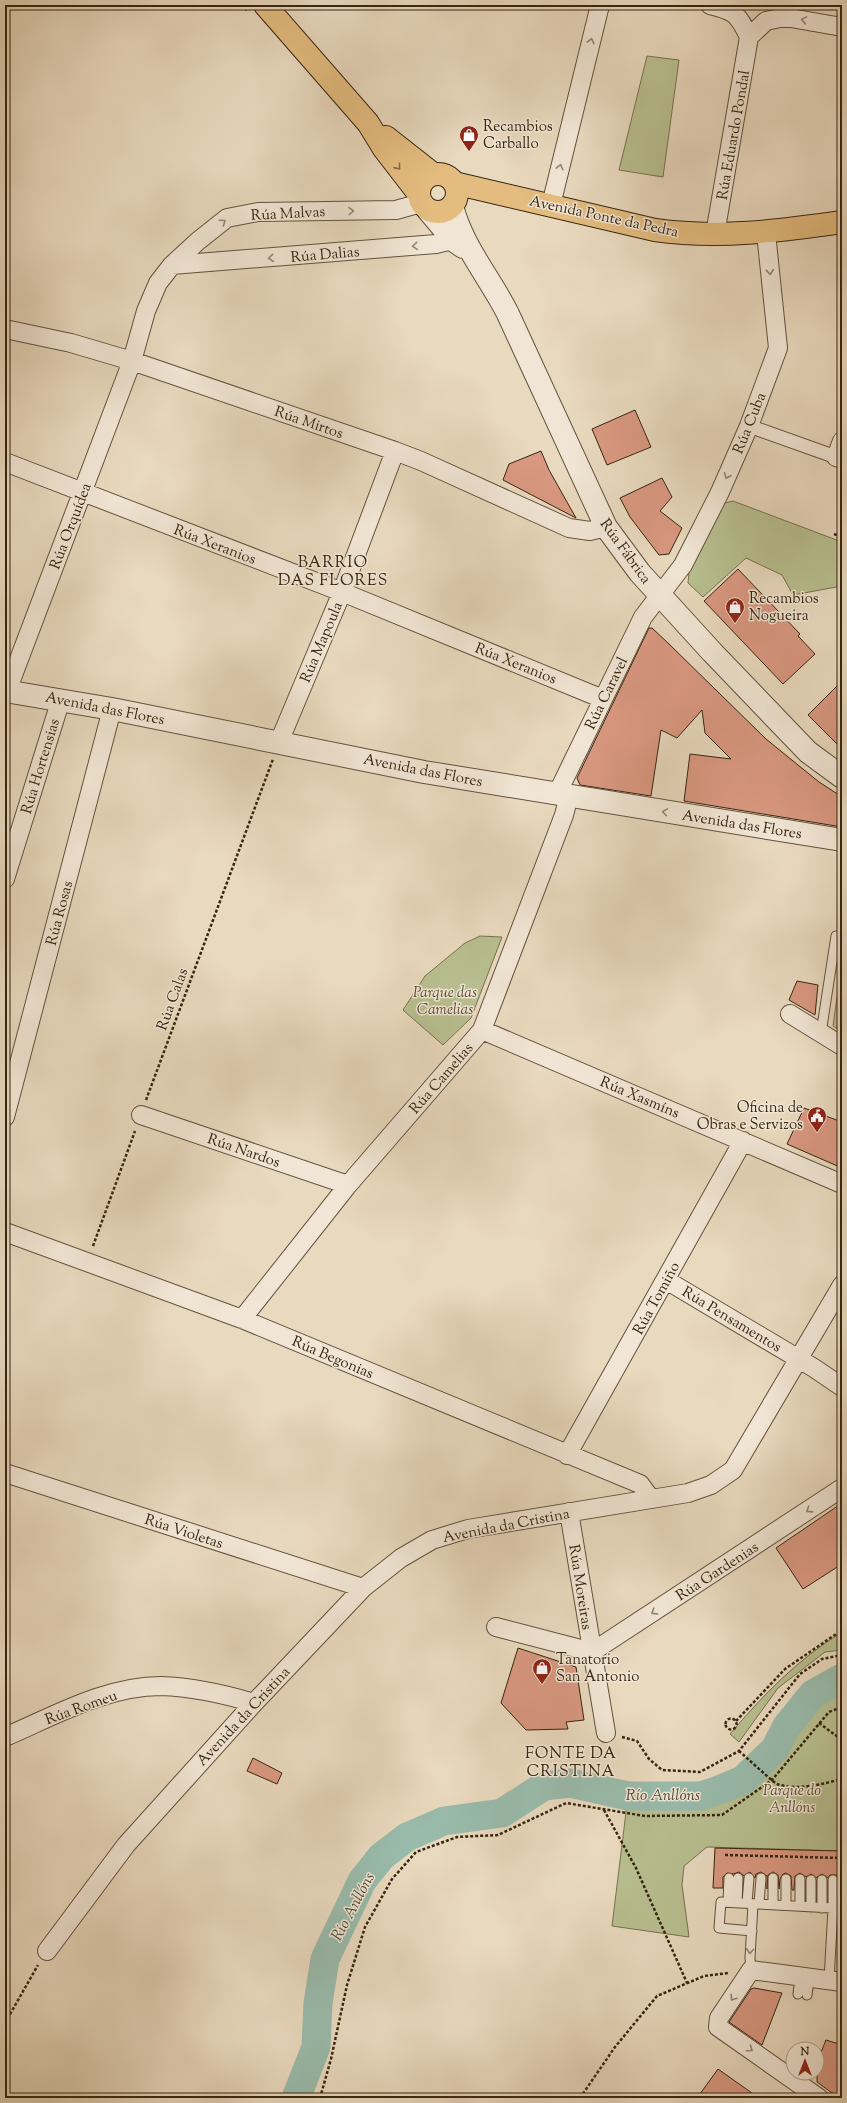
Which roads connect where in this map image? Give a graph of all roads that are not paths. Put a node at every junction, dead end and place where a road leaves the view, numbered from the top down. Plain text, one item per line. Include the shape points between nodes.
1 (265, 5) edge
2 (600, 5) edge
3 (710, 5) edge
4 (842, 27) edge
5 (750, 36) junction
6 (368, 123) junction
7 (433, 174) junction
8 (454, 197) junction
9 (422, 202) junction
10 (551, 205) junction
11 (842, 222) edge
12 (766, 233) junction
13 (715, 234) junction
14 (453, 240) junction
15 (198, 241) junction
16 (470, 253) junction
17 (172, 265) junction
18 (197, 265) junction
19 (5, 329) edge
20 (132, 361) junction
21 (750, 426) junction
22 (395, 451) junction
23 (840, 452) edge
24 (5, 462) edge
25 (83, 492) junction
26 (606, 527) junction
27 (342, 592) junction
28 (660, 596) junction
29 (6, 691) edge
30 (60, 699) junction
31 (603, 699) junction
32 (112, 709) junction
33 (279, 742) junction
34 (842, 777) edge
35 (563, 795) junction
36 (842, 840) edge
37 (5, 879) edge
38 (836, 936) dead end
39 (790, 1014) dead end
40 (482, 1030) junction
41 (821, 1033) junction
42 (842, 1046) edge
43 (141, 1115) road end
44 (5, 1117) edge
45 (743, 1141) junction
46 (842, 1184) edge
47 (348, 1185) junction
48 (5, 1232) edge
49 (666, 1280) junction
50 (842, 1285) edge
51 (242, 1319) junction
52 (798, 1359) junction
53 (842, 1387) edge
54 (567, 1455) junction
55 (5, 1473) edge
56 (842, 1488) edge
57 (651, 1499) junction
58 (569, 1512) junction
59 (363, 1588) junction
60 (496, 1627) dead end
61 (592, 1652) junction
62 (254, 1703) junction
63 (606, 1732) road end
64 (5, 1737) edge
65 (748, 1878) dead end
66 (760, 1878) dead end
67 (773, 1878) dead end
68 (786, 1879) dead end
69 (800, 1879) dead end
70 (811, 1880) dead end
71 (822, 1880) dead end
72 (833, 1880) dead end
73 (728, 1902) junction
74 (738, 1902) junction
75 (753, 1903) junction
76 (773, 1904) junction
77 (786, 1905) junction
78 (800, 1906) junction
79 (811, 1907) junction
80 (822, 1908) junction
81 (833, 1908) junction
82 (752, 1931) junction
83 (47, 1951) road end
84 (751, 1970) junction
85 (836, 1981) edge
86 (819, 2098) edge

1 - 6 main road
10 -> 2 street
3 - 5 street via 723,8 739,17
4 -> 5 street via 785,17 766,21
5 - 13 street, Rúa Eduardo Pondal
6 - 7 main road
6 -> 9 main road
7 - 8 main road via 447,176
7 - 9 main road via 421,183
8 - 9 main road via 442,212
8 - 10 main road, Avenida Ponte da Pedra via 485,191
8 - 16 street, Rúa Fábrica via 454,217
9 - 14 street, Rúa Fábrica
15 -> 9 street, Rúa Malvas via 227,218 258,212 396,210
10 - 13 main road, Avenida Ponte da Pedra via 655,230 681,234
11 - 12 main road, Avenida Ponte da Pedra
12 - 13 main road, Avenida Ponte da Pedra
12 -> 21 street, Rúa Cuba via 778,348
14 - 16 street, Rúa Fábrica
14 -> 18 street, Rúa Dalias via 436,244
15 - 17 street, Rúa Malvas
15 - 18 street
16 - 26 street, Rúa Fábrica via 497,292 508,314
17 - 18 street, Rúa Dalias
17 - 20 street via 158,283 146,311
19 - 20 street, Rúa Mirtos via 71,343
20 - 22 street, Rúa Mirtos
20 - 25 street, Rúa Orquídea
21 - 23 street
21 -> 28 street, Rúa Cuba via 683,566
22 - 26 street, Rúa Mirtos via 569,528 590,531
22 - 27 street, Rúa Mapoula
24 - 25 street, Rúa Xeranios
25 - 27 street, Rúa Xeranios
25 - 29 street, Rúa Orquídea
26 - 28 street, Rúa Fábrica
27 - 31 street, Rúa Xeranios
27 - 33 street, Rúa Mapoula
28 - 31 street, Rúa Caravel via 643,617
28 - 34 street, Rúa Fábrica via 803,747
29 - 30 street, Avenida das Flores
30 - 32 street, Avenida das Flores
30 - 37 street, Rúa Hortensias
31 - 35 street, Rúa Caravel
32 - 33 street, Avenida das Flores
32 - 44 street, Rúa Rosas
33 - 35 street, Avenida das Flores via 424,772
36 -> 35 street, Avenida das Flores
35 - 40 street, Rúa Camelias via 564,815
38 - 41 lane
39 - 41 street
40 - 45 street, Rúa Xasmíns
40 - 47 street, Rúa Camelias
41 - 42 street
43 - 47 street, Rúa Nardos
45 - 46 street, Rúa Xasmíns
45 - 49 street, Rúa Tomiño
47 - 51 street, Rúa Camelias
48 - 51 street, Rúa Begonias
49 - 52 street, Rúa Pensamentos
49 - 54 street, Rúa Tomiño
50 - 52 street, Avenida da Cristina
51 - 54 street, Rúa Begonias
52 - 53 street, Rúa Pensamentos
52 - 57 street, Avenida da Cristina via 733,1470 688,1493
54 - 57 street, Rúa Begonias via 640,1484
55 - 59 street, Rúa Violetas
56 -> 61 street, Rúa Gardenias
57 - 58 street, Avenida da Cristina
58 - 59 street, Avenida da Cristina via 468,1529 432,1540 401,1558
58 - 61 street, Rúa Moreiras
59 - 62 street, Avenida da Cristina
60 - 61 street
61 - 63 street, Rúa Moreiras
62 - 64 street, Rúa Romeu via 216,1692 161,1686 131,1689 98,1698
62 - 83 street, Avenida da Cristina via 126,1845
65 - 75 lane
66 - 75 lane
67 - 76 lane
68 - 77 lane
69 - 78 lane
70 - 79 lane
71 - 80 lane
72 - 81 lane
73 - 74 lane
73 - 74 lane via 734,1878
73 - 82 lane via 721,1902 719,1928
74 - 75 lane
75 - 76 lane
75 - 82 lane
76 - 77 lane
77 - 78 lane
78 - 79 lane
79 - 80 lane
80 - 81 lane
81 - 85 lane
82 -> 84 lane
84 - 85 street via 803,1988
84 -> 86 street via 719,2018 718,2027 776,2060

